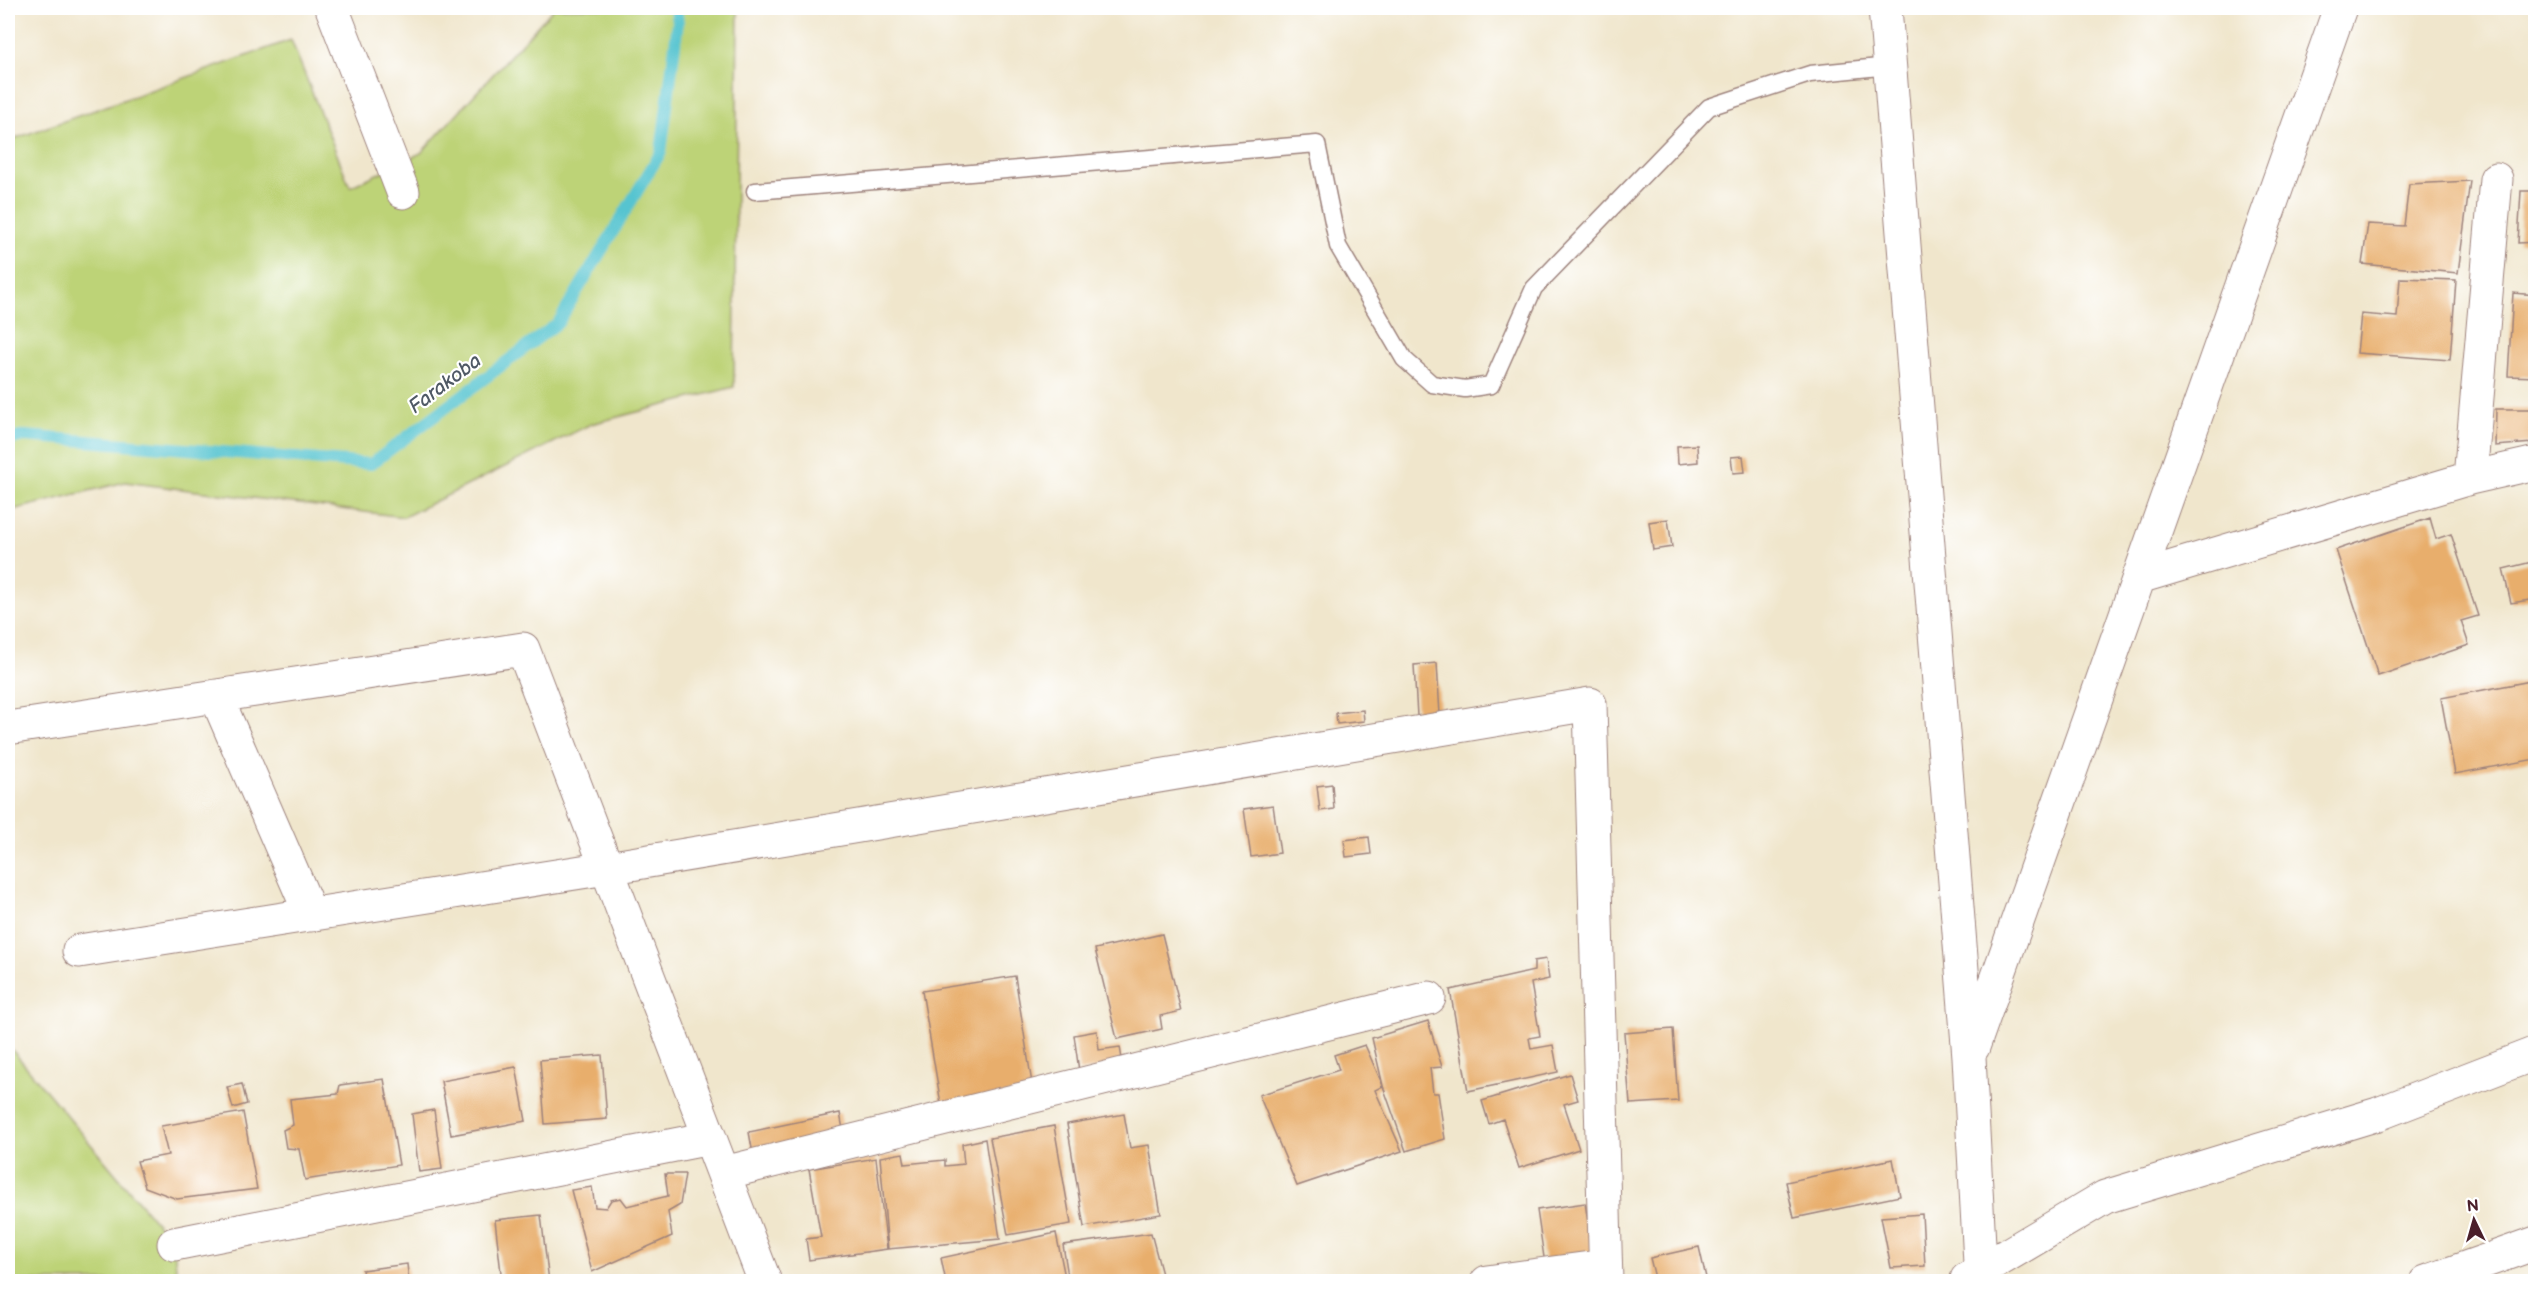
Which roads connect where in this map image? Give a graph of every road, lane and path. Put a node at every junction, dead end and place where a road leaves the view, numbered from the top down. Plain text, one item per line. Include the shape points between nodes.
1 (332, 8) edge
2 (1884, 8) edge
3 (2340, 8) edge
4 (1889, 66) junction
5 (2496, 179) dead end
6 (755, 191) dead end
7 (403, 192) dead end
8 (2535, 464) edge
9 (2470, 478) junction
10 (2139, 577) junction
11 (216, 696) junction
12 (8, 728) edge
13 (607, 868) junction
14 (311, 915) junction
15 (79, 951) dead end
16 (1429, 998) dead end
17 (2535, 1053) edge
18 (1970, 1057) junction
19 (710, 1138) junction
20 (724, 1173) junction
21 (2535, 1243) edge
22 (174, 1244) dead end
23 (1605, 1274) edge
24 (1975, 1277) edge
25 (765, 1281) edge
26 (1487, 1281) edge
27 (2426, 1281) edge

1 - 7 street
2 - 4 street
3 - 10 street
4 - 6 lane via 1810,74 1709,107 1534,288 1491,385 1465,389 1432,384 1404,358 1338,246 1317,144
4 - 18 street
5 - 9 street
8 - 9 street
9 - 10 street
10 - 18 street
11 - 12 street
11 - 13 street via 523,649
11 - 14 street
13 - 14 street
13 - 19 street
13 - 23 street via 1590,704
14 - 15 street
16 - 20 street
17 - 24 street via 2378,1114 2104,1197
18 - 24 street
19 - 20 street
19 - 22 street
20 - 25 street
21 - 27 street
23 - 26 street

